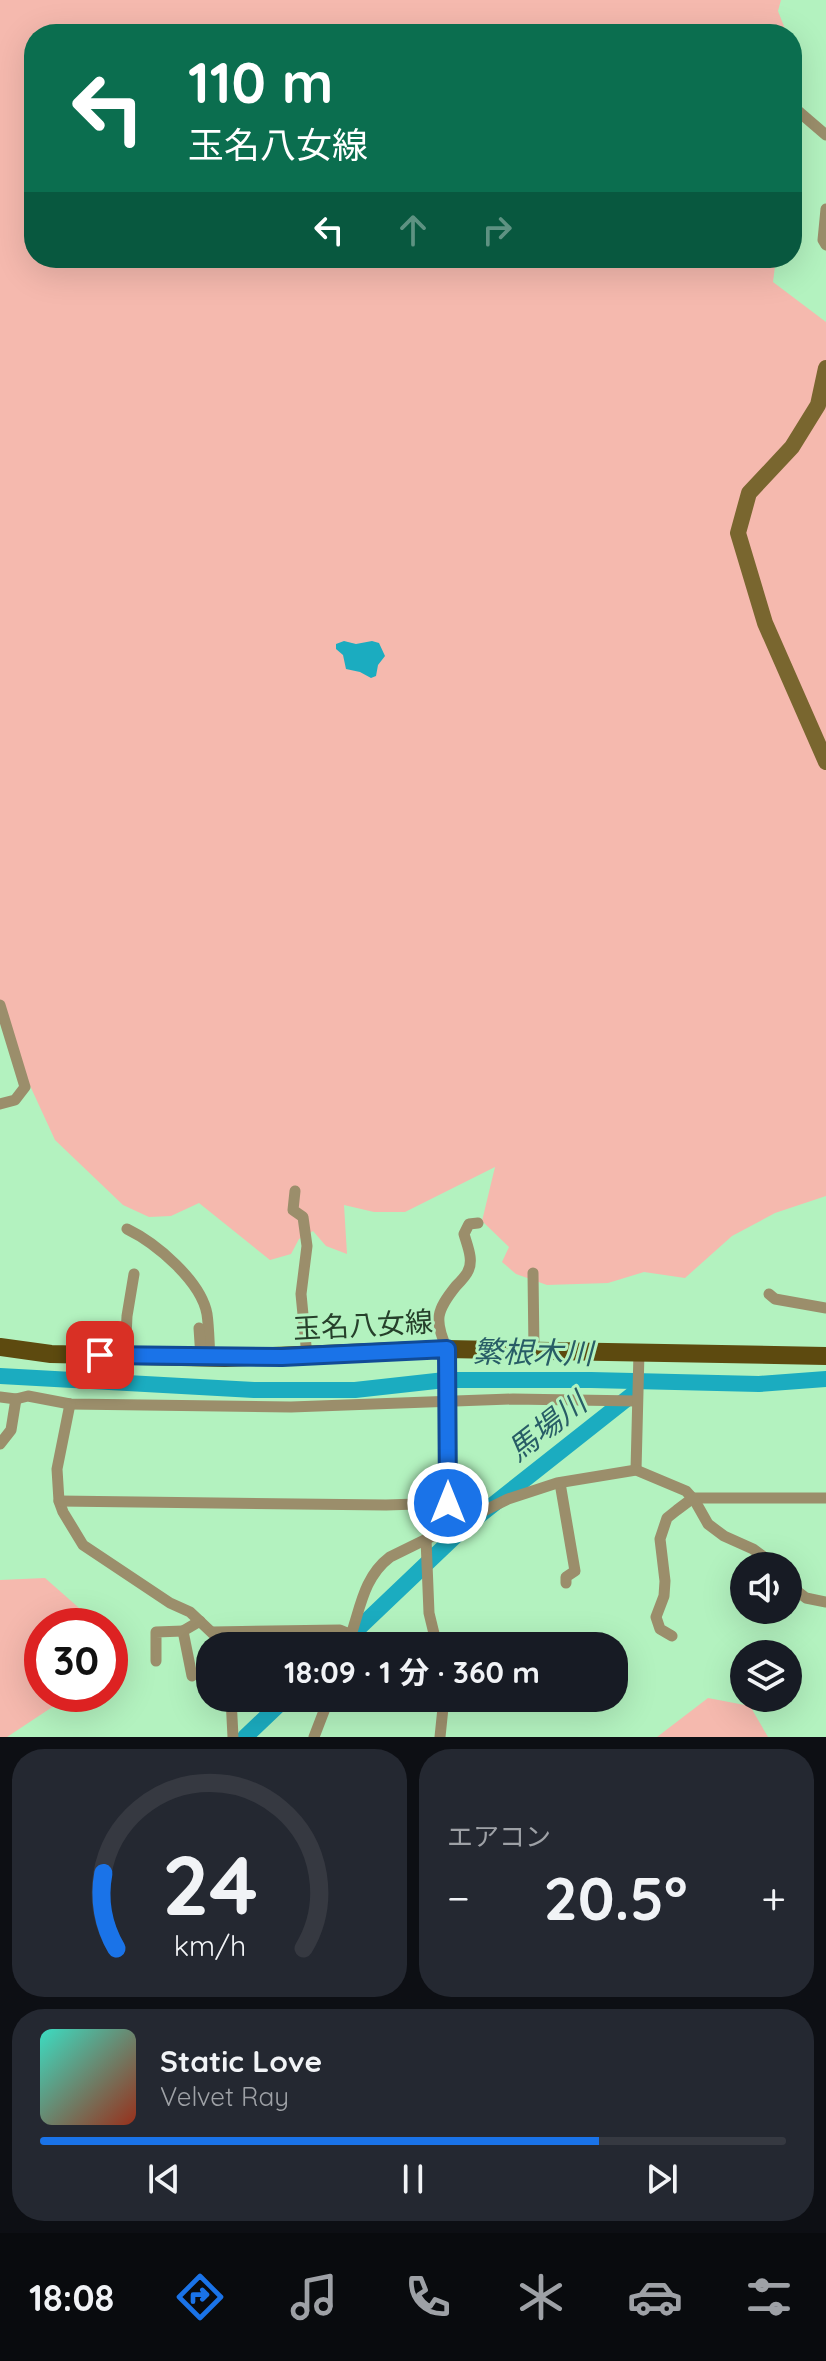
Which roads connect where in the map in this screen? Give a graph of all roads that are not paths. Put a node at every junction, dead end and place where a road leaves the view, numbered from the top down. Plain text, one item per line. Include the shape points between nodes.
1 (802, 114) edge
2 (826, 135) edge
3 (826, 209) edge
4 (826, 245) edge
5 (826, 368) edge
6 (826, 762) edge
7 (0, 1005) edge
8 (0, 1104) edge
9 (295, 1191) dead end
10 (478, 1223) dead end
11 (127, 1229) dead end
12 (533, 1273) dead end
13 (134, 1274) dead end
14 (769, 1294) dead end
15 (826, 1308) edge
16 (199, 1328) dead end
17 (0, 1347) edge
18 (534, 1350) junction
19 (639, 1354) junction
20 (125, 1356) junction
21 (307, 1356) junction
22 (826, 1356) edge
23 (447, 1357) junction
24 (205, 1358) junction
25 (0, 1397) edge
26 (16, 1399) junction
27 (637, 1401) junction
28 (448, 1402) junction
29 (70, 1404) junction
30 (0, 1444) edge
31 (636, 1470) junction
32 (560, 1483) junction
33 (693, 1498) junction
34 (826, 1498) edge
35 (59, 1501) junction
36 (448, 1503) junction
37 (448, 1528) junction
38 (426, 1539) junction
39 (757, 1552) edge
40 (566, 1583) dead end
41 (802, 1595) edge
42 (826, 1602) edge
43 (200, 1621) junction
44 (183, 1631) junction
45 (213, 1632) joint
46 (342, 1632) edge
47 (352, 1632) edge
48 (434, 1632) edge
49 (672, 1636) dead end
50 (156, 1661) dead end
51 (192, 1676) dead end
52 (232, 1712) edge
53 (324, 1712) edge
54 (443, 1712) edge
55 (233, 1737) edge
56 (314, 1737) edge
57 (440, 1737) edge

1 - 2 street
3 - 4 street
5 - 6 street via 818,405 792,447 749,493 738,533 765,623
7 - 8 street via 25,1087 15,1100
9 - 21 street via 293,1210 303,1217 307,1246 301,1294
10 - 23 street via 469,1224 464,1234 469,1270 437,1319
11 - 24 street via 157,1246 199,1294 207,1312
12 - 18 street
13 - 20 street
14 - 15 street
16 - 24 street
17 - 20 main road, 玉名八女線
18 - 19 main road, 玉名八女線
18 - 23 main road, 玉名八女線
19 - 22 main road, 玉名八女線
19 - 27 street
20 - 24 main road, 玉名八女線
21 - 23 main road, 玉名八女線
21 - 24 main road, 玉名八女線
23 - 28 street
25 - 26 street
26 - 29 street via 28,1396
26 - 30 street via 11,1430
27 - 28 street
27 - 31 street
28 - 29 street via 291,1407
28 - 36 street
29 - 35 street via 57,1469
31 - 32 street
31 - 33 street
32 - 37 street via 508,1499
32 - 40 street via 575,1571
33 - 34 street
33 - 39 street via 708,1524
33 - 49 street via 667,1518 660,1539 665,1581 656,1617 660,1629
35 - 36 street
35 - 43 street via 83,1545
36 - 37 street
37 - 38 street
38 - 47 street via 377,1567
38 - 48 street
41 - 42 street
43 - 44 street
43 - 45 street
44 - 50 street via 156,1632
44 - 51 street
45 - 46 street
52 - 55 street
53 - 56 street
54 - 57 street

